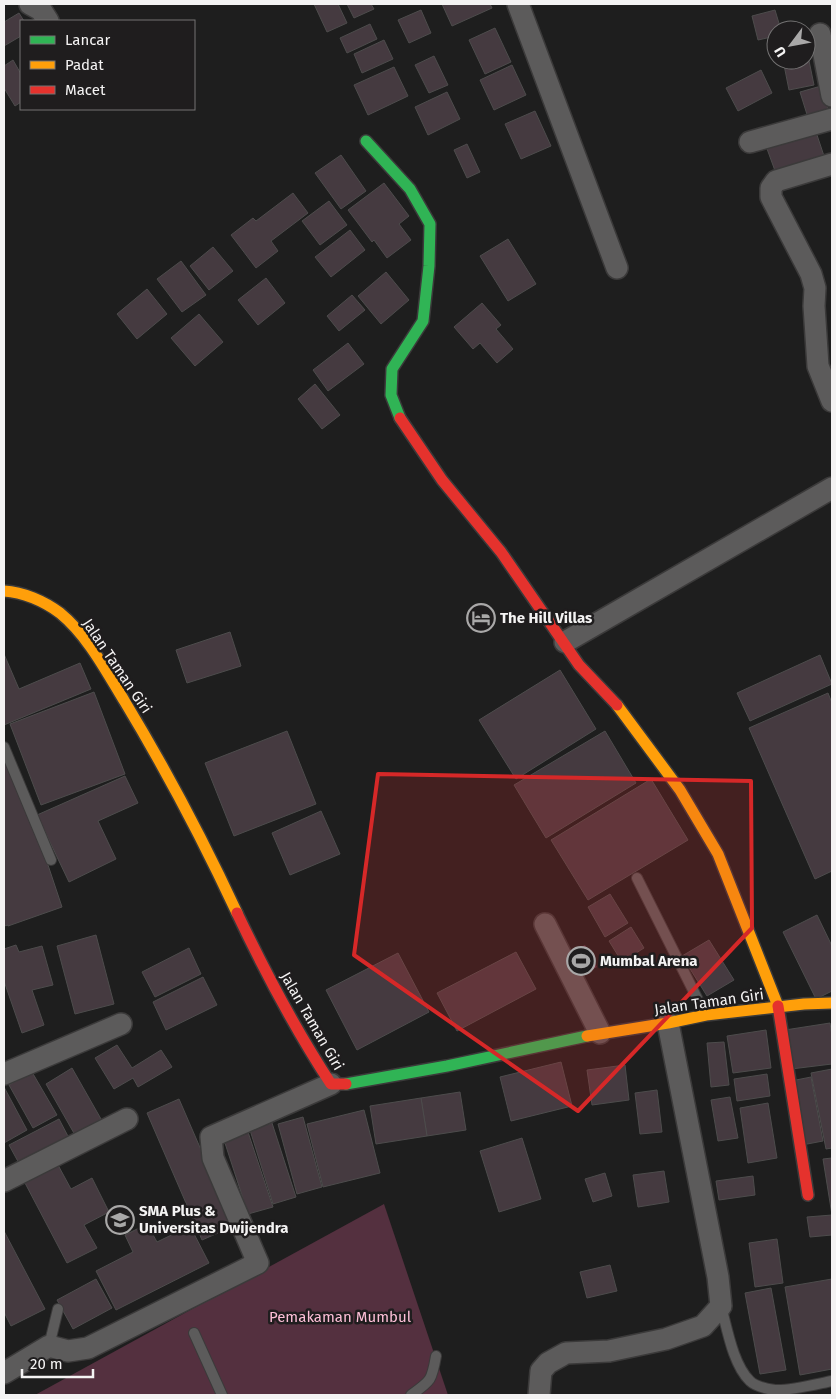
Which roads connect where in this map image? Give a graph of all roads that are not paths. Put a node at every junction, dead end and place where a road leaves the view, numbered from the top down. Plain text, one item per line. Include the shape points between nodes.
1 (30, 4) edge
2 (518, 4) edge
3 (47, 20) edge
4 (820, 34) dead end
5 (832, 96) edge
6 (832, 119) edge
7 (366, 141) dead end
8 (750, 142) dead end
9 (832, 164) edge
10 (617, 268) dead end
11 (825, 364) edge
12 (832, 401) edge
13 (832, 488) edge
14 (4, 591) edge
15 (565, 642) junction
16 (4, 747) edge
17 (51, 860) dead end
18 (637, 878) dead end
19 (545, 924) dead end
20 (832, 1003) edge
21 (778, 1007) junction
22 (706, 1014) junction
23 (668, 1023) junction
24 (121, 1024) dead end
25 (600, 1033) junction
26 (4, 1074) edge
27 (332, 1084) junction
28 (126, 1119) dead end
29 (4, 1181) edge
30 (808, 1195) dead end
31 (721, 1306) junction
32 (58, 1310) dead end
33 (194, 1333) dead end
34 (49, 1346) junction
35 (436, 1356) dead end
36 (4, 1372) edge
37 (832, 1381) edge
38 (222, 1395) edge
39 (411, 1395) edge
40 (539, 1395) edge

1 - 3 street via 41,10
2 - 10 street
4 - 5 street
6 - 8 street
7 - 15 street via 410,189 430,224 423,321 392,369 391,395 399,416 442,480 502,552
9 - 11 street via 776,182 771,188 771,197 807,264 815,288 814,306
11 - 12 street
13 - 15 street
14 - 27 street, Jalan Taman Giri via 36,600 64,616 99,660 173,784 282,1004 314,1060
15 - 21 street via 579,665 614,701 680,790 718,854
16 - 17 lane
18 - 22 lane
19 - 25 street
20 - 21 street, Jalan Taman Giri
21 - 22 street, Jalan Taman Giri
21 - 30 street
22 - 23 street, Jalan Taman Giri
23 - 25 street, Jalan Taman Giri
23 - 31 street
24 - 26 street
25 - 27 street, Jalan Taman Giri via 447,1066
27 - 34 street via 212,1137 213,1158 258,1262 88,1348 68,1351
28 - 29 street
31 - 37 lane via 734,1351 751,1382 776,1390
31 - 40 street via 703,1326 666,1339 609,1351 566,1353 540,1371
32 - 34 lane
33 - 38 lane
34 - 36 street
35 - 39 lane via 432,1377

